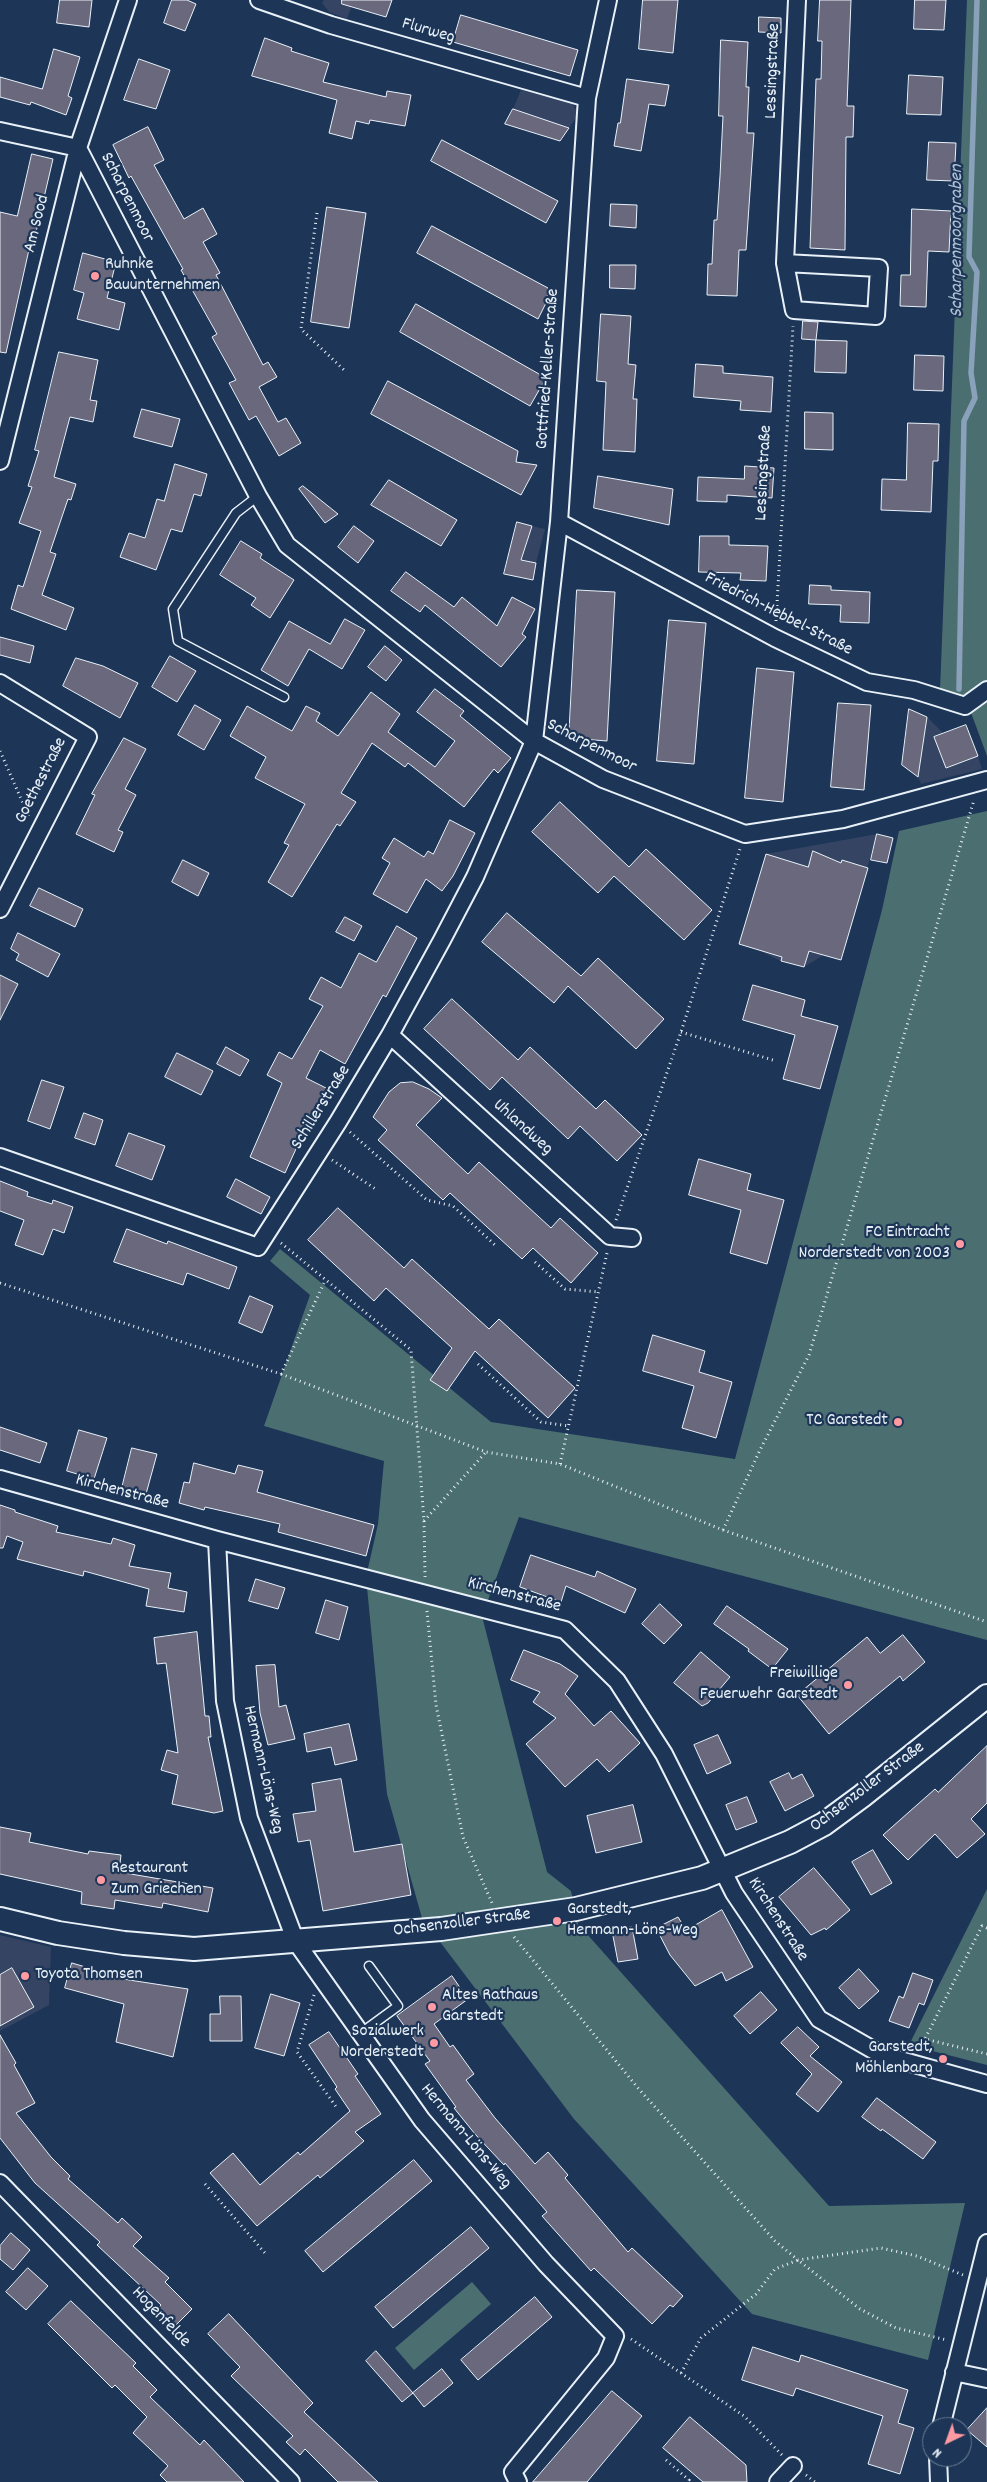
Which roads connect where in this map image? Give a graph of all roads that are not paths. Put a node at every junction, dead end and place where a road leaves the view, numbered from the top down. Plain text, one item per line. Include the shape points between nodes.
1 (128, 0) edge
2 (259, 0) edge
3 (608, 0) edge
4 (797, 0) edge
5 (587, 98) junction
6 (0, 131) edge
7 (78, 148) junction
8 (785, 263) junction
9 (0, 461) edge
10 (258, 496) junction
11 (559, 522) junction
12 (0, 683) edge
13 (987, 690) edge
14 (284, 697) dead end
15 (534, 742) junction
16 (983, 781) edge
17 (0, 909) edge
18 (390, 1035) junction
19 (0, 1157) edge
20 (632, 1238) dead end
21 (0, 1479) edge
22 (217, 1540) junction
23 (987, 1696) edge
24 (722, 1870) junction
25 (0, 1919) edge
26 (296, 1942) junction
27 (369, 1966) dead end
28 (361, 2033) junction
29 (987, 2084) edge
30 (0, 2183) edge
31 (987, 2243) edge
32 (954, 2372) junction
33 (987, 2379) edge
34 (943, 2417) edge
35 (793, 2466) road end
36 (938, 2467) edge
37 (515, 2477) edge
38 (291, 2482) edge
39 (778, 2482) edge
40 (938, 2482) edge

1 - 7 street, Am Sood
2 - 5 street, Flurweg via 331,25
3 - 5 street, Gottfried-Keller-Straße
4 - 8 street, Lessingstraße
5 - 11 street, Gottfried-Keller-Straße
6 - 7 street, Scharpenmoor
7 - 9 street, Am Sood
7 - 10 street, Scharpenmoor
8 - 8 street, Lessingstraße via 794,310 876,316 879,268
10 - 14 lane via 236,513 173,609 178,641
10 - 15 street, Scharpenmoor via 287,544
11 - 13 street, Friedrich-Hebbel-Straße via 776,638 867,682 914,690 965,706
11 - 15 street, Gottfried-Keller-Straße
12 - 17 street, Goethestraße via 88,737
15 - 16 street, Scharpenmoor via 603,779 744,834 843,819
15 - 18 street, Schillerstraße via 475,877
18 - 19 street, Schillerstraße via 258,1247
18 - 20 street, Uhlandweg via 610,1236
21 - 22 street, Kirchenstraße
22 - 24 street, Kirchenstraße via 565,1630 623,1689 664,1754
22 - 26 street, Hermann-Löns-Weg via 225,1701 249,1818
23 - 24 street, Ochsenzoller Straße via 824,1824
24 - 26 street, Ochsenzoller Straße via 702,1878 576,1909 441,1929
24 - 29 street, Kirchenstraße via 734,1893 820,2019 882,2055
25 - 26 street, Ochsenzoller Straße via 124,1943 194,1949
26 - 28 street, Hermann-Löns-Weg
27 - 28 lane via 398,2006
28 - 37 street, Hermann-Löns-Weg via 422,2120 546,2264 615,2336 606,2358
30 - 38 street, Hogenfelde
31 - 32 street
32 - 33 street
32 - 34 street
35 - 39 street
36 - 40 street

